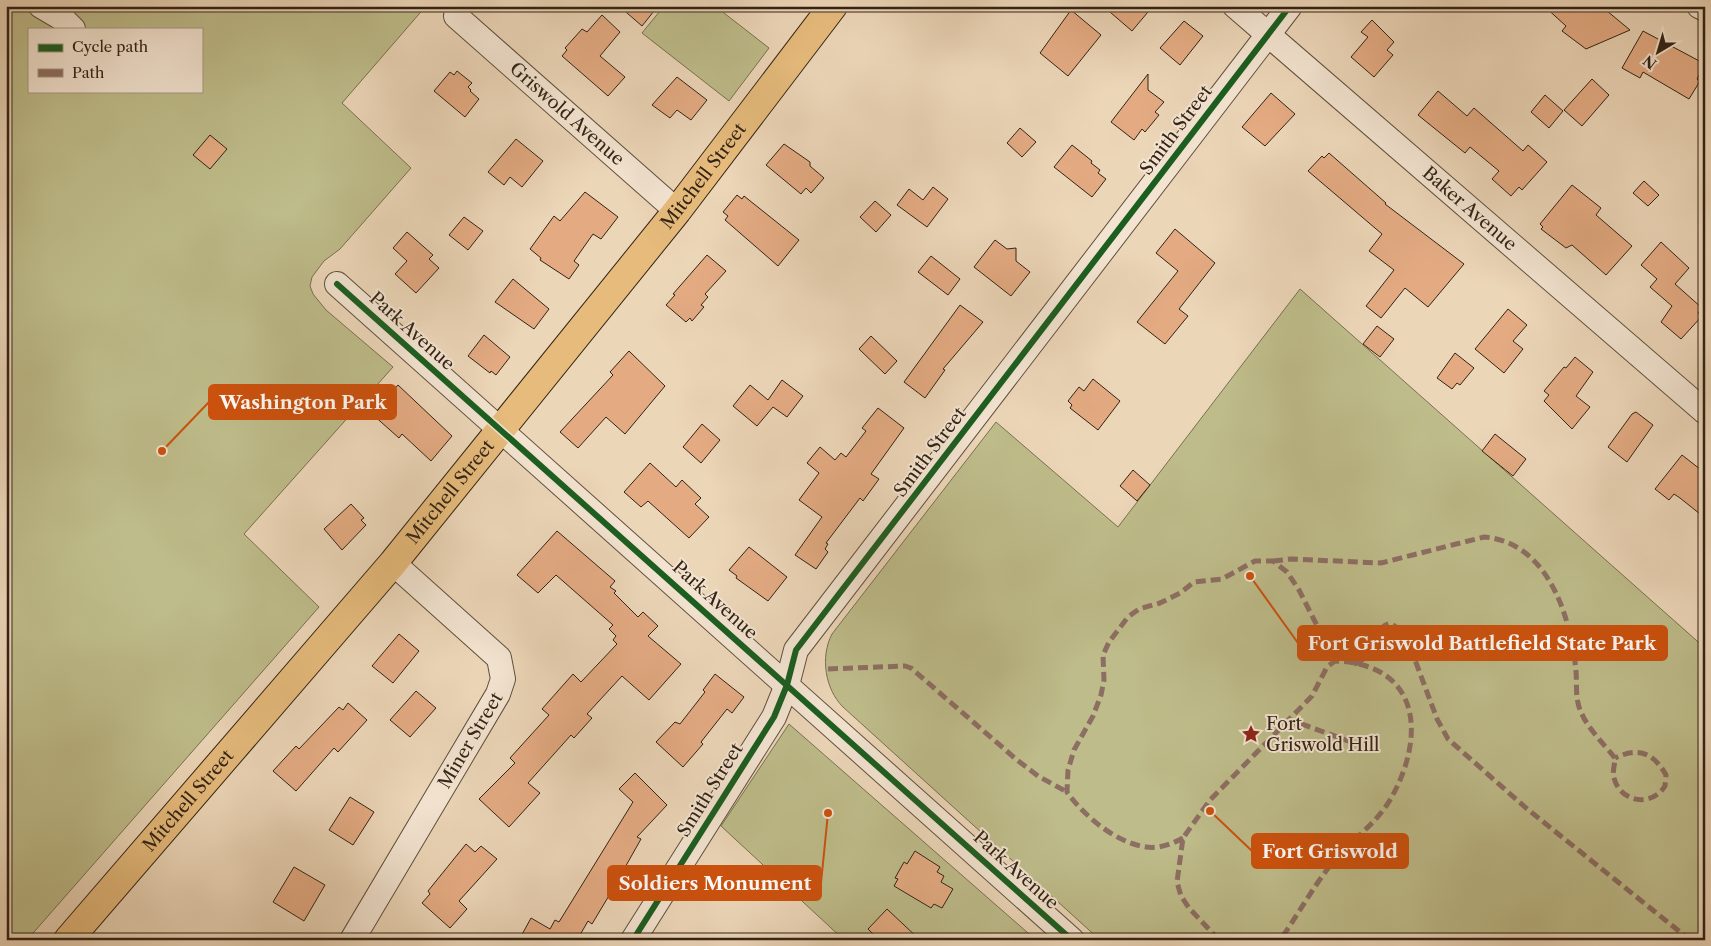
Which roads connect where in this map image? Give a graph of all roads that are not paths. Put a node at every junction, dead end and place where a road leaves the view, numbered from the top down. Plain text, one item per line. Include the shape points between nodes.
1 (41, 6) edge
2 (832, 6) edge
3 (1235, 6) edge
4 (1290, 6) edge
5 (1699, 6) edge
6 (1705, 9) edge
7 (456, 16) dead end
8 (72, 28) edge
9 (1268, 35) junction
10 (677, 211) junction
11 (336, 284) dead end
12 (1705, 412) edge
13 (500, 430) junction
14 (393, 563) junction
15 (787, 684) junction
16 (68, 940) edge
17 (352, 940) edge
18 (633, 940) edge
19 (1072, 940) edge

1 - 8 street
2 - 10 main road, Mitchell Street
3 - 9 street, Baker Avenue
4 - 9 street, Smith Street
5 - 6 street
7 - 10 street, Griswold Avenue
9 - 12 street, Baker Avenue
9 - 15 street, Smith Street via 796,650
10 - 13 main road, Mitchell Street
11 - 13 street, Park Avenue
13 - 14 main road, Mitchell Street
13 - 15 street, Park Avenue
14 - 16 main road, Mitchell Street
14 - 17 street, Miner Street via 499,658 503,679 498,694
15 - 18 street, Smith Street via 774,717
15 - 19 street, Park Avenue

